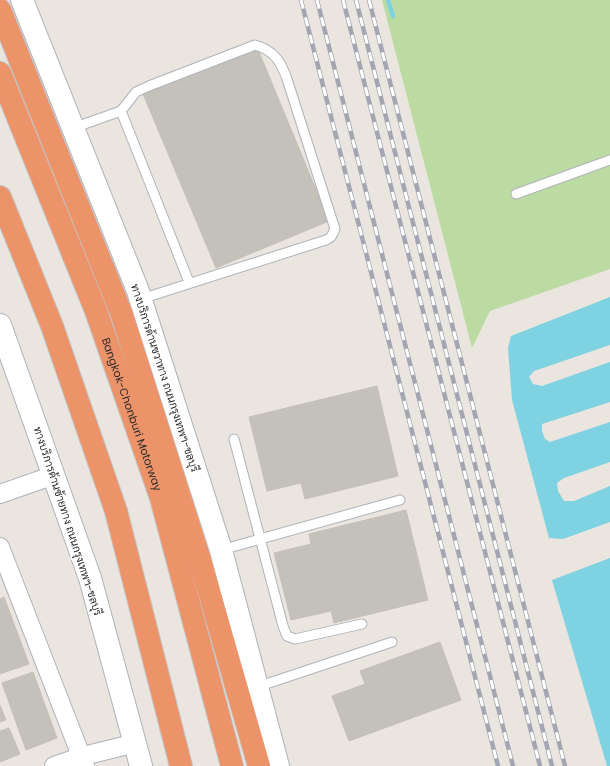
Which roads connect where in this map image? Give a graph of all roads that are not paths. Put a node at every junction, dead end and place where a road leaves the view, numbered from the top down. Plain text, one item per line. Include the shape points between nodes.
1 (22, 0) edge
2 (0, 10) edge
3 (0, 74) edge
4 (121, 111) junction
5 (73, 128) junction
6 (610, 160) edge
7 (516, 194) dead end
8 (0, 197) edge
9 (189, 282) junction
10 (139, 299) junction
11 (2, 336) edge
12 (234, 439) dead end
13 (54, 475) junction
14 (0, 494) edge
15 (400, 500) dead end
16 (261, 539) junction
17 (0, 547) edge
18 (221, 550) junction
19 (362, 624) dead end
20 (392, 642) dead end
21 (257, 686) junction
22 (136, 743) junction
23 (84, 761) edge
24 (54, 766) edge
25 (141, 766) edge
26 (181, 766) edge
27 (232, 766) edge
28 (258, 766) edge
29 (278, 766) edge

1 - 5 main road, ทางบริการด้านขวาทาง ถนนกรุงเทพฯ-ชลบุรี
2 - 28 highway via 122,315 200,560
3 - 27 highway, Bangkok-Chonburi Motorway via 96,310 159,490
4 - 5 lane
4 - 9 lane
4 - 9 lane via 136,92 255,46 272,52 282,65 335,229 334,233 326,240
5 - 10 main road, ทางบริการด้านขวาทาง ถนนกรุงเทพฯ-ชลบุรี
6 - 7 lane
8 - 26 highway via 52,326 116,511
9 - 10 lane
10 - 18 main road, ทางบริการด้านขวาทาง ถนนกรุงเทพฯ-ชลบุรี
11 - 13 main road, ทางบริการด้านซ้ายทาง ถนนกรุงเทพฯ-ชลบุรี
12 - 16 lane
13 - 14 street
13 - 22 main road, ทางบริการด้านซ้ายทาง ถนนกรุงเทพฯ-ชลบุรี via 90,578
15 - 16 lane
16 - 18 lane
16 - 19 lane via 287,636 295,639
17 - 23 street
18 - 21 main road, ทางบริการด้านขวาทาง ถนนกรุงเทพฯ-ชลบุรี
20 - 21 lane
21 - 29 main road, ทางบริการด้านขวาทาง ถนนกรุงเทพฯ-ชลบุรี
22 - 23 street
22 - 25 main road, ทางบริการด้านซ้ายทาง ถนนกรุงเทพฯ-ชลบุรี
23 - 24 street

